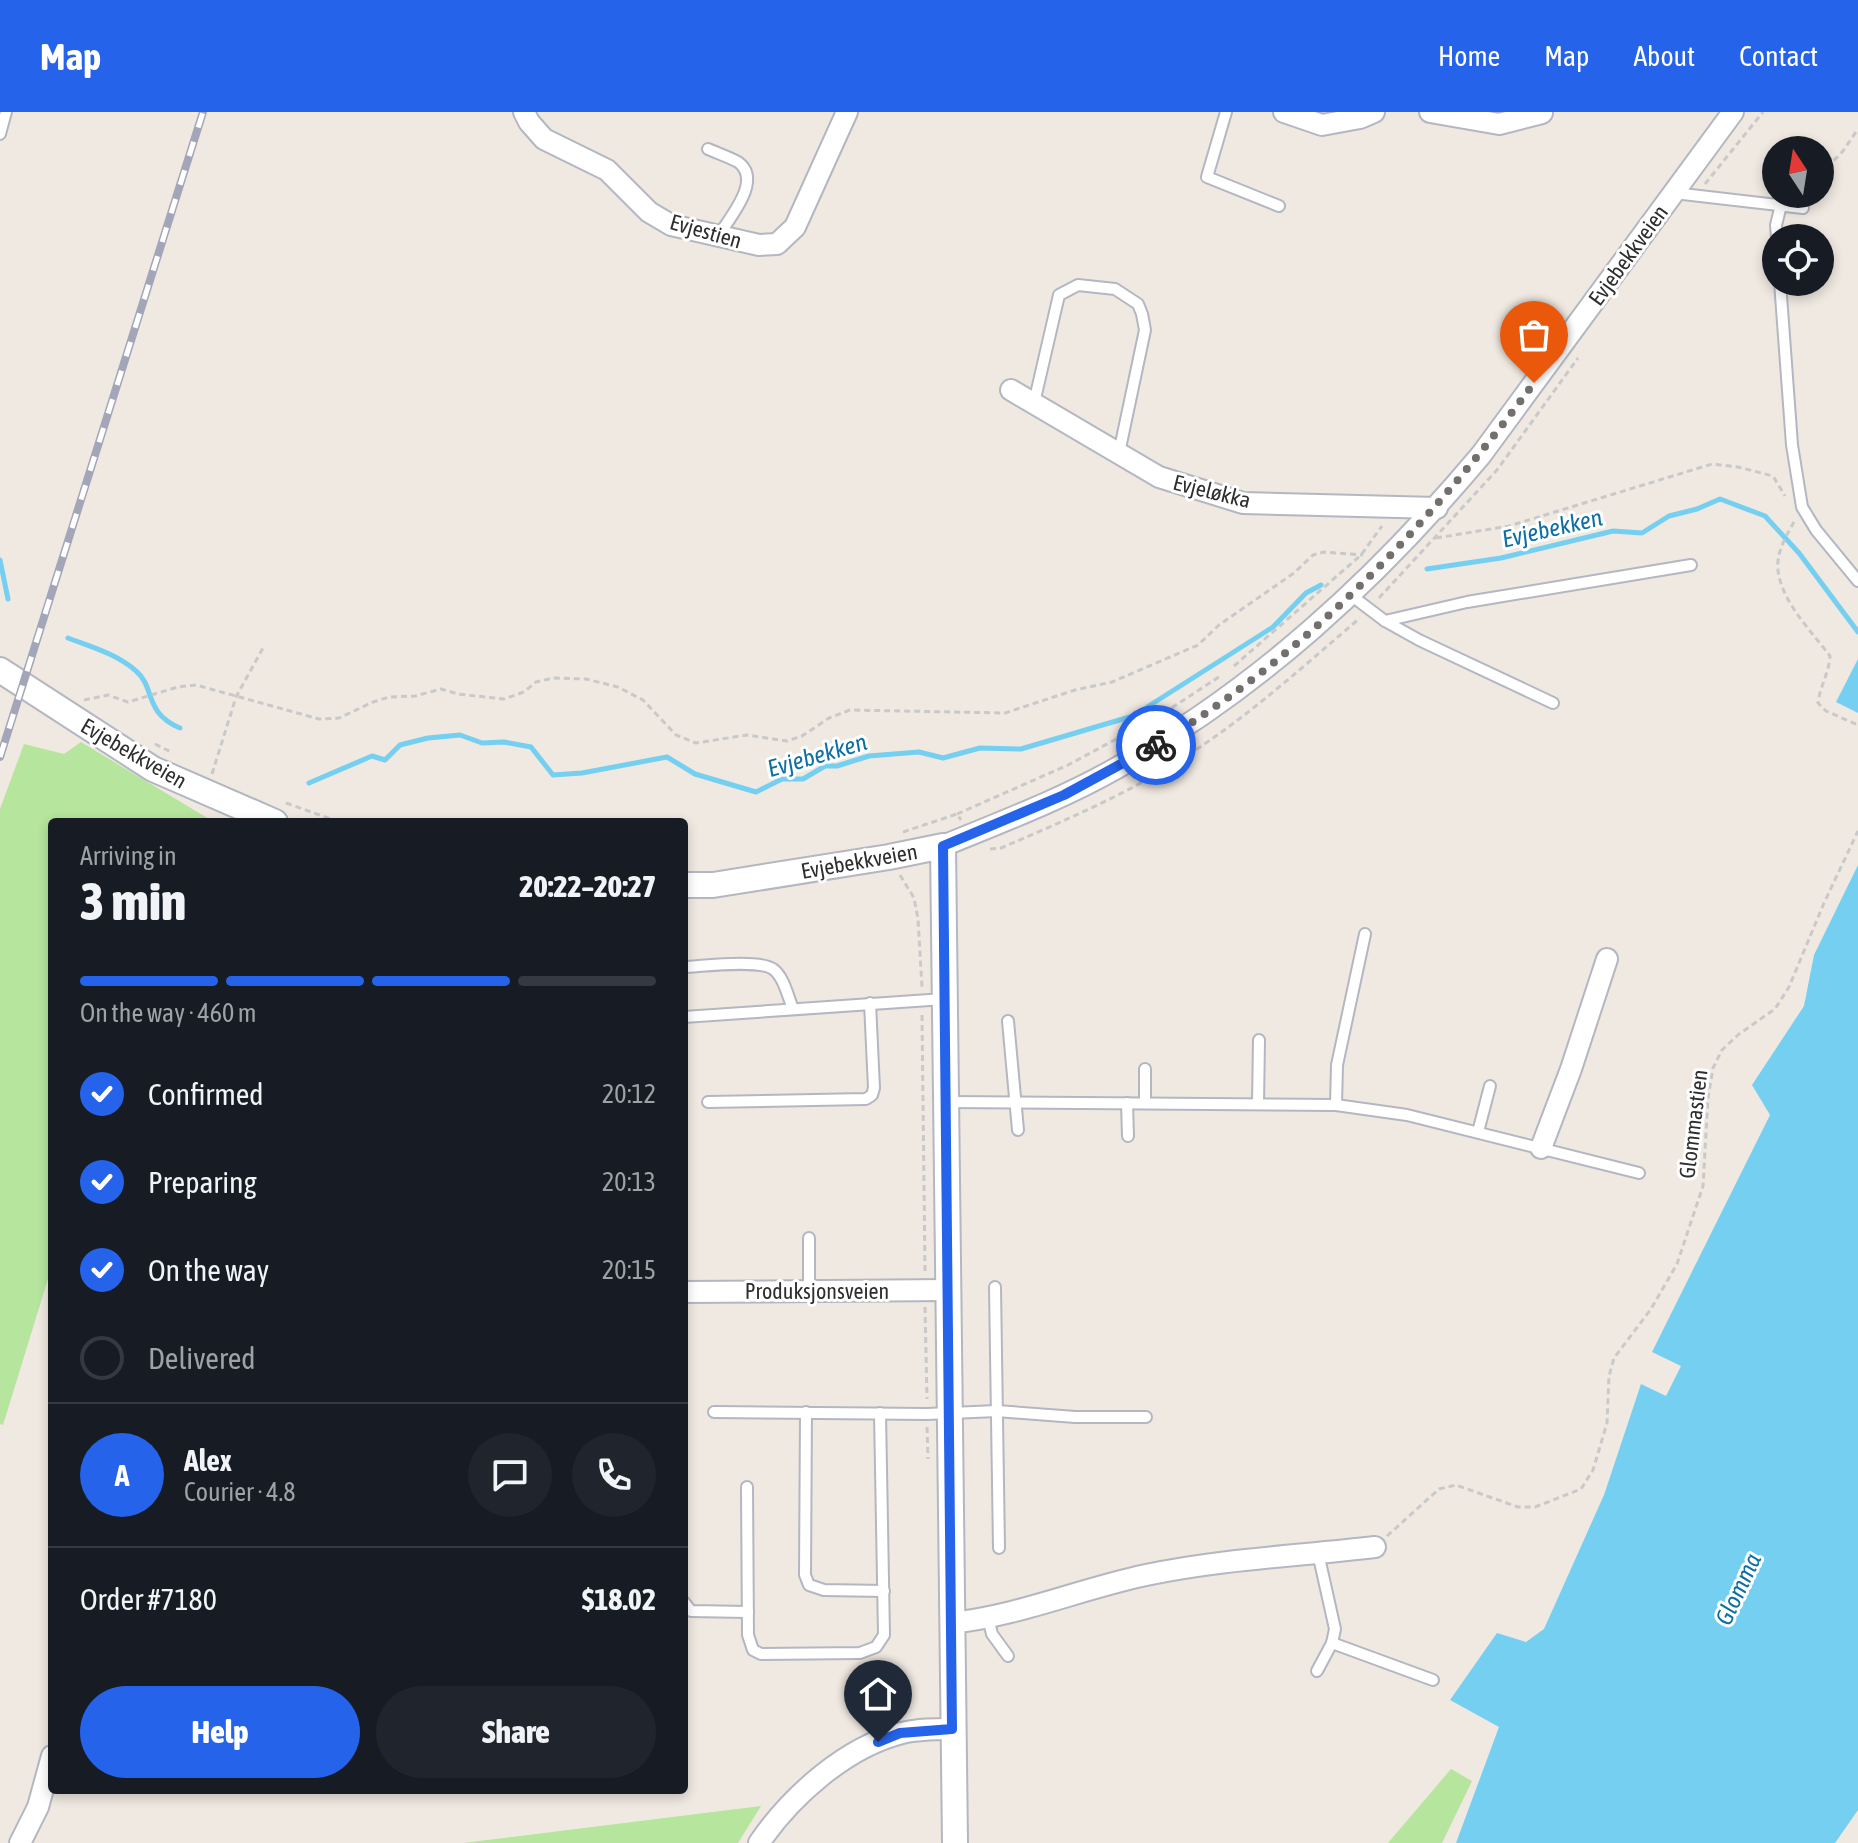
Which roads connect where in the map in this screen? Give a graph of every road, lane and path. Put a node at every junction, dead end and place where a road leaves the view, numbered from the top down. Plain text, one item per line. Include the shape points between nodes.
1 (6, 112) edge
2 (524, 112) edge
3 (847, 112) edge
4 (1226, 112) edge
5 (1284, 112) edge
6 (1374, 112) edge
7 (1430, 112) edge
8 (1733, 112) edge
9 (1763, 112) edge
10 (1542, 113) edge
11 (1858, 129) edge
12 (0, 134) edge
13 (708, 149) dead end
14 (1834, 160) edge
15 (1674, 193) junction
16 (1697, 195) junction
17 (1762, 203) edge
18 (1279, 206) dead end
19 (718, 237) junction
20 (1781, 296) edge
21 (1578, 358) dead end
22 (1011, 390) dead end
23 (1034, 403) junction
24 (1119, 453) junction
25 (1789, 503) dead end
26 (1396, 507) junction
27 (1437, 508) junction
28 (1792, 526) dead end
29 (1436, 538) junction
30 (1361, 555) junction
31 (1386, 560) junction
32 (1691, 565) dead end
33 (1858, 581) edge
34 (1352, 596) junction
35 (1369, 608) junction
36 (1385, 621) junction
37 (263, 648) dead end
38 (0, 670) edge
39 (236, 697) junction
40 (1553, 703) dead end
41 (89, 708) dead end
42 (1858, 725) edge
43 (152, 742) dead end
44 (177, 756) dead end
45 (201, 767) dead end
46 (212, 784) junction
47 (278, 812) edge
48 (957, 814) junction
49 (315, 818) edge
50 (1858, 831) edge
51 (972, 834) junction
52 (893, 845) junction
53 (943, 846) junction
54 (688, 885) edge
55 (1365, 934) dead end
56 (1607, 959) dead end
57 (688, 967) edge
58 (934, 999) junction
59 (870, 1003) junction
60 (793, 1009) junction
61 (688, 1017) edge
62 (1008, 1021) dead end
63 (1259, 1040) dead end
64 (1145, 1069) dead end
65 (1490, 1086) dead end
66 (708, 1102) dead end
67 (947, 1102) junction
68 (1016, 1102) junction
69 (1127, 1103) junction
70 (1145, 1103) junction
71 (1258, 1104) junction
72 (1336, 1105) junction
73 (1018, 1130) dead end
74 (1478, 1132) junction
75 (1128, 1136) dead end
76 (1541, 1148) junction
77 (1639, 1173) dead end
78 (809, 1238) dead end
79 (995, 1287) dead end
80 (937, 1290) junction
81 (809, 1291) junction
82 (688, 1292) edge
83 (997, 1411) junction
84 (714, 1412) dead end
85 (806, 1412) junction
86 (880, 1413) junction
87 (939, 1413) junction
88 (1146, 1417) dead end
89 (928, 1461) dead end
90 (747, 1487) dead end
91 (1375, 1547) joint
92 (999, 1548) dead end
93 (1318, 1553) junction
94 (884, 1591) junction
95 (688, 1607) edge
96 (748, 1612) junction
97 (988, 1618) junction
98 (951, 1623) junction
99 (1332, 1643) junction
100 (1008, 1656) dead end
101 (1317, 1671) dead end
102 (1433, 1680) dead end
103 (952, 1729) junction
104 (48, 1771) edge
105 (20, 1843) edge
106 (759, 1843) edge
107 (955, 1843) edge

1 - 12 lane
2 - 19 street, Evjestien via 544,139 607,170 649,212 671,225
3 - 19 street, Evjestien via 795,227 777,244
4 - 18 lane via 1207,177
5 - 6 street via 1322,125
7 - 10 street via 1499,124
8 - 15 street, Evjebekkveien
9 - 16 path
11 - 14 path
13 - 19 lane via 748,172 745,191
15 - 16 lane
15 - 27 street, Evjebekkveien
16 - 17 lane
20 - 33 lane via 1802,507
21 - 29 path via 1497,470
22 - 23 street, Evjeløkka
23 - 24 street, Evjeløkka
23 - 24 lane via 1059,295 1078,285 1126,294 1138,304 1145,330
24 - 26 street, Evjeløkka via 1159,477 1243,503
25 - 29 path via 1773,476 1712,464 1509,526
26 - 27 street, Evjeløkka
26 - 30 path
27 - 31 street, Evjebekkveien
28 - 42 path via 1777,569 1785,595 1830,656 1818,703
29 - 35 path
30 - 31 path
30 - 39 path via 1313,555 1198,645 1112,682 1005,713 850,710 787,741 747,735 696,743 676,735 643,700 586,679 544,680 504,699 441,689 389,697 339,718 319,719
30 - 48 path via 1228,671 1170,709 1068,765
31 - 34 street, Evjebekkveien
32 - 36 lane
34 - 35 lane
34 - 51 street, Evjebekkveien via 1257,677 1176,733 1064,795
35 - 36 lane
35 - 51 path via 1260,704 1172,765 1001,848 981,849
36 - 40 lane
37 - 39 path
38 - 46 street, Evjebekkveien via 153,769
39 - 41 path via 196,685 128,702 108,695 77,701
39 - 46 path
43 - 44 path
45 - 46 path
46 - 47 street, Evjebekkveien
47 - 49 path
48 - 51 path
48 - 52 path
50 - 91 path, Glommastien via 1789,987 1775,1009 1722,1050 1713,1068 1703,1186 1677,1264 1614,1358 1607,1423 1593,1470 1581,1489 1535,1507 1518,1507 1456,1485 1439,1489
51 - 53 street, Evjebekkveien
52 - 53 street, Evjebekkveien
52 - 54 street, Evjebekkveien via 713,885
52 - 58 path via 914,898
53 - 58 street
55 - 72 lane via 1337,1065
56 - 76 street
57 - 60 lane via 771,968 780,976
58 - 59 lane
58 - 67 street
58 - 80 path
59 - 60 lane
59 - 66 lane via 874,1088 866,1099
60 - 61 lane
62 - 68 lane
63 - 71 lane
64 - 70 lane
65 - 74 lane
67 - 68 lane
67 - 80 street
68 - 69 lane
68 - 73 lane
69 - 70 lane
69 - 75 lane
70 - 71 lane
71 - 72 lane
72 - 74 lane
74 - 76 lane
76 - 77 lane
78 - 81 lane
79 - 83 lane
80 - 81 street, Produksjonsveien
80 - 87 street
80 - 87 path
81 - 82 street, Produksjonsveien
83 - 87 lane
83 - 88 lane
83 - 92 lane
84 - 85 lane
85 - 86 lane
85 - 94 lane via 809,1585
86 - 87 lane
86 - 94 lane
87 - 89 path
87 - 98 street
90 - 96 lane
91 - 93 street
93 - 97 street via 1183,1568
93 - 99 lane via 1334,1615
94 - 96 lane via 884,1635 876,1647 860,1653 761,1654 750,1644
95 - 96 lane
97 - 98 street
97 - 100 lane
98 - 103 street
99 - 101 lane
99 - 102 lane
103 - 106 street via 900,1733 853,1755 795,1801
103 - 107 street
104 - 105 street

